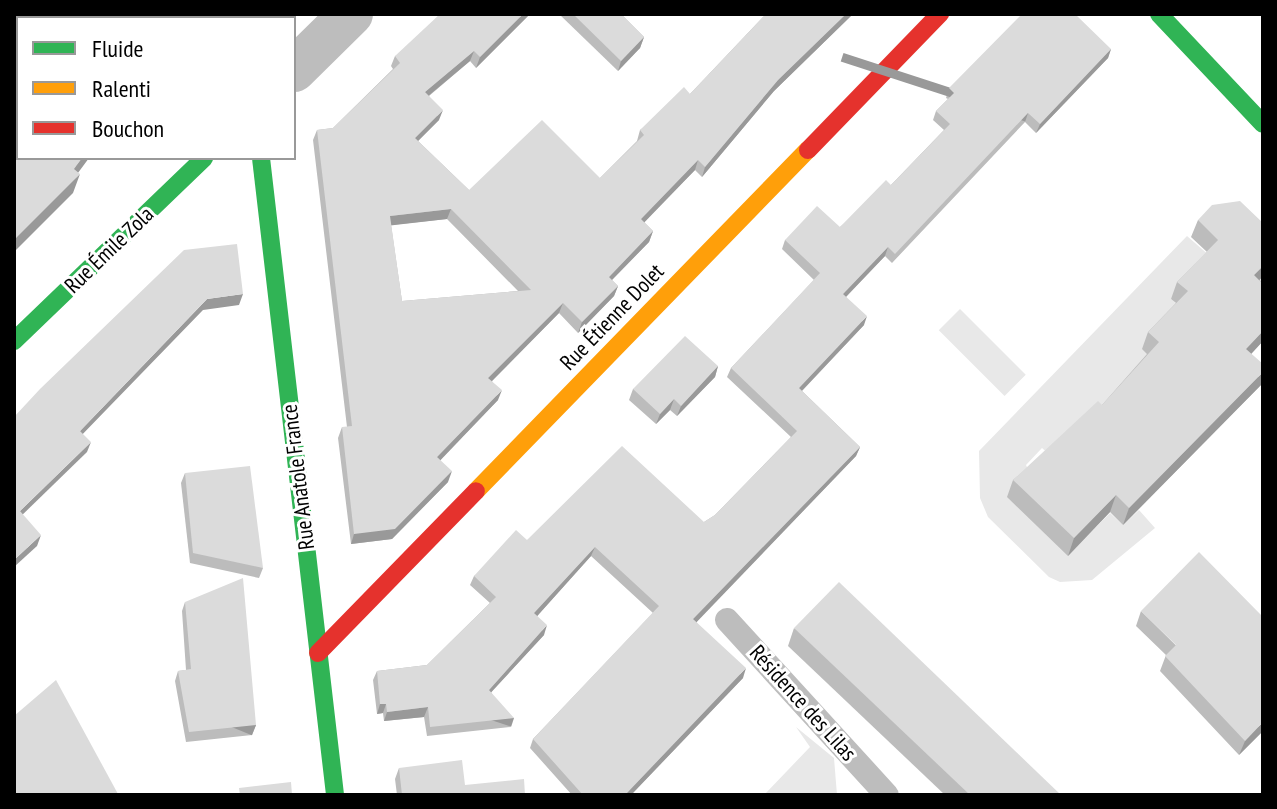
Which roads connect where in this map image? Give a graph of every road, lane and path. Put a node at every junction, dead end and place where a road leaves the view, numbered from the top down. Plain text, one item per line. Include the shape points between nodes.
1 (351, 14) edge
2 (940, 14) edge
3 (1159, 14) edge
4 (296, 68) edge
5 (1263, 124) edge
6 (202, 160) edge
7 (261, 160) edge
8 (14, 341) edge
9 (727, 620) dead end
10 (318, 653) junction
11 (879, 792) edge
12 (335, 795) edge

1 - 4 street
2 - 10 street, Rue Étienne Dolet
3 - 5 street
6 - 8 street, Rue Émile Zola
7 - 10 street, Rue Anatole France
9 - 11 lane, Résidence des Lilas
10 - 12 street, Rue Anatole France

